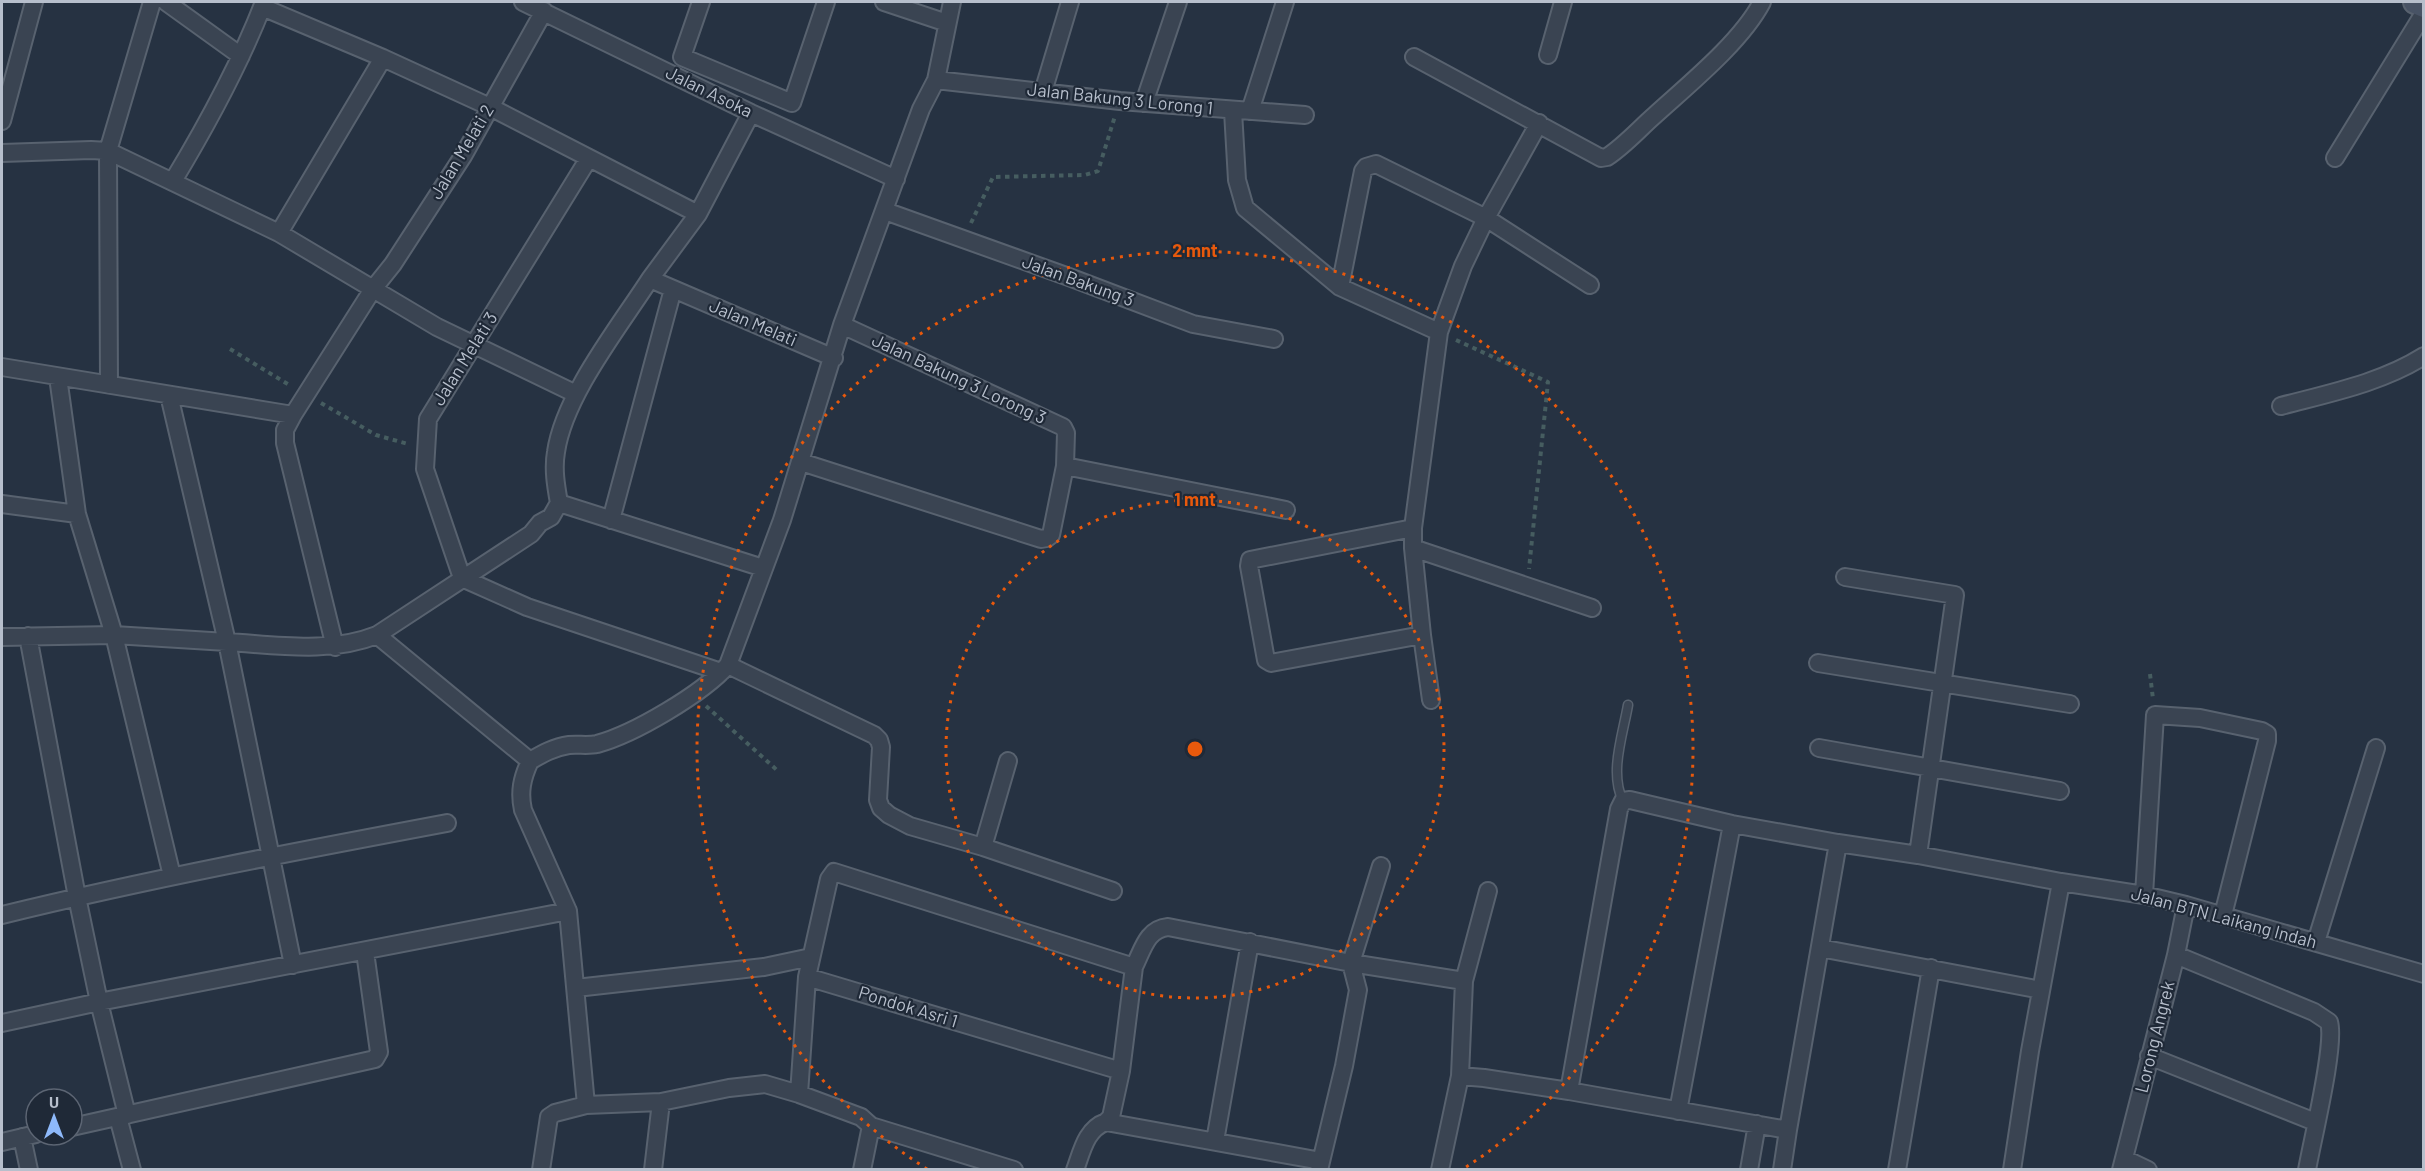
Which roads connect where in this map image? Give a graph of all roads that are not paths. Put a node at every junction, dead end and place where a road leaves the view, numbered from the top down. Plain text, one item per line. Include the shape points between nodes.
1 (34, 2) edge
2 (152, 2) edge
3 (166, 2) edge
4 (523, 2) edge
5 (701, 2) edge
6 (826, 2) edge
7 (884, 2) edge
8 (952, 2) edge
9 (1070, 2) edge
10 (1178, 2) edge
11 (1285, 2) edge
12 (1563, 2) edge
13 (1762, 2) edge
14 (2415, 2) edge
15 (263, 4) edge
16 (2424, 6) edge
17 (544, 11) junction
18 (2424, 14) edge
19 (947, 22) junction
20 (1548, 55) dead end
21 (241, 56) junction
22 (1414, 57) dead end
23 (383, 58) junction
24 (936, 80) junction
25 (1043, 92) junction
26 (1144, 103) junction
27 (490, 107) junction
28 (1242, 111) junction
29 (751, 113) junction
30 (1305, 115) dead end
31 (2, 121) edge
32 (1539, 123) junction
33 (108, 151) junction
34 (2, 153) edge
35 (589, 158) junction
36 (2335, 158) dead end
37 (896, 180) junction
38 (173, 181) junction
39 (885, 211) junction
40 (698, 214) junction
41 (1486, 218) junction
42 (279, 233) junction
43 (650, 279) junction
44 (1590, 285) dead end
45 (1340, 287) junction
46 (373, 289) junction
47 (673, 289) junction
48 (842, 325) junction
49 (1439, 332) junction
50 (1274, 339) dead end
51 (474, 345) junction
52 (2424, 356) edge
53 (834, 358) junction
54 (2, 367) edge
55 (58, 377) junction
56 (109, 385) junction
57 (576, 394) junction
58 (169, 395) junction
59 (2281, 406) dead end
60 (293, 415) junction
61 (801, 462) junction
62 (1065, 466) junction
63 (558, 503) junction
64 (2, 504) edge
65 (1286, 510) dead end
66 (77, 514) junction
67 (611, 520) junction
68 (1413, 528) junction
69 (1413, 548) junction
70 (764, 568) junction
71 (1845, 577) dead end
72 (462, 578) junction
73 (1592, 608) dead end
74 (114, 635) junction
75 (377, 635) junction
76 (1422, 635) junction
77 (27, 636) junction
78 (2, 637) edge
79 (227, 642) junction
80 (335, 647) junction
81 (1818, 663) dead end
82 (724, 669) junction
83 (1941, 682) junction
84 (1431, 700) dead end
85 (2070, 704) dead end
86 (1628, 705) dead end
87 (1819, 748) dead end
88 (2376, 748) dead end
89 (530, 761) junction
90 (1008, 761) dead end
91 (1929, 768) junction
92 (2060, 791) dead end
93 (1623, 801) junction
94 (447, 823) dead end
95 (1732, 824) junction
96 (1838, 843) junction
97 (982, 847) junction
98 (1918, 855) junction
99 (270, 856) junction
100 (1381, 866) dead end
101 (172, 876) junction
102 (2061, 882) junction
103 (1113, 891) dead end
104 (1488, 891) dead end
105 (2144, 894) junction
106 (76, 897) junction
107 (2186, 905) junction
108 (568, 911) junction
109 (2, 915) edge
110 (2223, 915) junction
111 (1250, 942) junction
112 (2316, 942) junction
113 (1820, 948) junction
114 (365, 952) junction
115 (2176, 955) junction
116 (811, 957) junction
117 (1351, 963) junction
118 (293, 965) junction
119 (1134, 967) junction
120 (1931, 968) junction
121 (2423, 972) edge
122 (807, 977) junction
123 (1464, 981) junction
124 (576, 988) junction
125 (2041, 990) junction
126 (99, 1002) junction
127 (2, 1023) edge
128 (2149, 1056) junction
129 (1121, 1071) junction
130 (1460, 1076) junction
131 (1569, 1091) junction
132 (799, 1094) junction
133 (661, 1102) junction
134 (586, 1106) junction
135 (1678, 1111) junction
136 (122, 1116) junction
137 (1106, 1122) junction
138 (2315, 1122) junction
139 (84, 1124) edge
140 (1757, 1124) junction
141 (872, 1126) junction
142 (1788, 1130) junction
143 (24, 1137) edge
144 (1215, 1141) junction
145 (2, 1142) edge
146 (29, 1147) edge
147 (1320, 1165) edge
148 (2123, 1165) edge
149 (29, 1170) edge
150 (132, 1170) edge
151 (541, 1170) edge
152 (653, 1170) edge
153 (862, 1170) edge
154 (1014, 1170) edge
155 (1075, 1170) edge
156 (1440, 1170) edge
157 (1749, 1170) edge
158 (1782, 1170) edge
159 (1897, 1170) edge
160 (2012, 1170) edge
161 (2148, 1170) edge
162 (2307, 1170) edge

1 - 31 street
2 - 33 street
3 - 21 street
4 - 17 street, Jalan Asoka
5 - 6 street via 682,57 792,103
7 - 19 street
8 - 19 street
9 - 25 street
10 - 26 street
11 - 28 street
12 - 20 street
13 - 32 street via 1720,53 1607,157 1601,158
14 - 16 street
15 - 21 street
15 - 23 street
17 - 27 street, Jalan Melati 2
17 - 29 street, Jalan Asoka
18 - 36 street
19 - 24 street
21 - 38 street via 211,118
22 - 32 street
23 - 27 street
23 - 42 street
24 - 25 street, Jalan Bakung 3 Lorong 1
24 - 37 street via 921,109
25 - 26 street, Jalan Bakung 3 Lorong 1
26 - 28 street, Jalan Bakung 3 Lorong 1
27 - 35 street
27 - 46 street, Jalan Melati 2 via 463,156
28 - 30 street, Jalan Bakung 3 Lorong 1
28 - 45 street via 1237,180 1245,208
29 - 37 street, Jalan Asoka
29 - 40 street
32 - 41 street
33 - 34 street
33 - 38 street
33 - 56 street
35 - 40 street
35 - 51 street, Jalan Melati 3
37 - 39 street
38 - 42 street
39 - 48 street
39 - 50 street, Jalan Bakung 3 via 1193,324
40 - 43 street
41 - 44 street
41 - 45 street via 1376,164 1366,167
41 - 49 street
42 - 46 street
43 - 47 street, Jalan Melati
43 - 57 street
45 - 49 street
46 - 51 street
46 - 60 street, Jalan Melati 2
47 - 53 street, Jalan Melati
47 - 67 street
48 - 53 street
48 - 62 street, Jalan Bakung 3 Lorong 3 via 1063,427
49 - 68 street
51 - 57 street
51 - 72 street, Jalan Melati 3 via 428,419 425,468
52 - 59 street via 2384,376
53 - 61 street
54 - 55 street
55 - 56 street
55 - 66 street
56 - 58 street
57 - 63 street via 562,424 555,453
58 - 60 street
58 - 79 street
60 - 80 street, Jalan Melati 2 via 285,430 285,443
61 - 62 street via 1041,539 1051,535
61 - 70 street
62 - 65 street
63 - 67 street
63 - 72 street via 551,517 531,534
64 - 66 street
66 - 74 street
67 - 70 street
68 - 69 street
68 - 76 street via 1254,558 1249,566 1263,654 1271,663
69 - 73 street
69 - 76 street
70 - 82 street
71 - 83 street via 1955,595
72 - 75 street
72 - 82 street via 527,607
74 - 77 street
74 - 79 street
74 - 101 street
75 - 80 street
75 - 89 street
76 - 84 street
77 - 78 street
77 - 106 street
79 - 80 street
79 - 99 street
81 - 83 street
82 - 89 street via 645,725 618,738 556,748
82 - 97 street via 874,735 881,747 881,808 910,826
83 - 85 street
83 - 91 street
86 - 93 lane via 1618,765
87 - 91 street
88 - 112 street
89 - 108 street via 520,797 523,810
90 - 97 street
91 - 92 street
91 - 98 street
93 - 95 street, Jalan BTN Laikang Indah
93 - 131 street
94 - 99 street
95 - 96 street, Jalan BTN Laikang Indah
95 - 135 street
96 - 98 street, Jalan BTN Laikang Indah
96 - 113 street
97 - 103 street
98 - 102 street, Jalan BTN Laikang Indah
99 - 101 street
99 - 118 street
100 - 117 street
101 - 106 street
102 - 105 street, Jalan BTN Laikang Indah
102 - 125 street
104 - 123 street
105 - 107 street, Jalan BTN Laikang Indah
105 - 110 street via 2155,715 2200,718 2262,731 2267,734
106 - 109 street
106 - 126 street
107 - 110 street, Jalan BTN Laikang Indah
107 - 115 street, Lorong Angrek
108 - 114 street
108 - 124 street
110 - 112 street, Jalan BTN Laikang Indah
111 - 117 street
111 - 119 street via 1158,928 1151,933
111 - 144 street
112 - 121 street, Jalan BTN Laikang Indah
113 - 120 street
113 - 142 street
114 - 118 street
114 - 136 street via 379,1052 375,1059
115 - 128 street, Lorong Angrek
115 - 138 street via 2314,1012 2329,1022 2331,1031
116 - 119 street via 829,879 834,873
116 - 122 street
116 - 124 street via 764,968
117 - 123 street
117 - 147 street via 1358,990
118 - 126 street
119 - 129 street
120 - 125 street
120 - 159 street
122 - 129 street, Pondok Asri 1
122 - 132 street
123 - 130 street
124 - 134 street
125 - 160 street
126 - 127 street
126 - 136 street
128 - 138 street
128 - 148 street, Lorong Angrek
129 - 137 street via 1111,1117
130 - 131 street
130 - 156 street
131 - 135 street
132 - 133 street via 757,1084
132 - 141 street
133 - 134 street
133 - 152 street
134 - 151 street via 549,1118
135 - 140 street
136 - 139 street
136 - 150 street
137 - 144 street
137 - 155 street via 1090,1133
138 - 162 street
140 - 142 street
140 - 157 street
141 - 153 street
141 - 154 street
142 - 158 street
143 - 145 street
144 - 147 street
146 - 149 street
148 - 161 street

